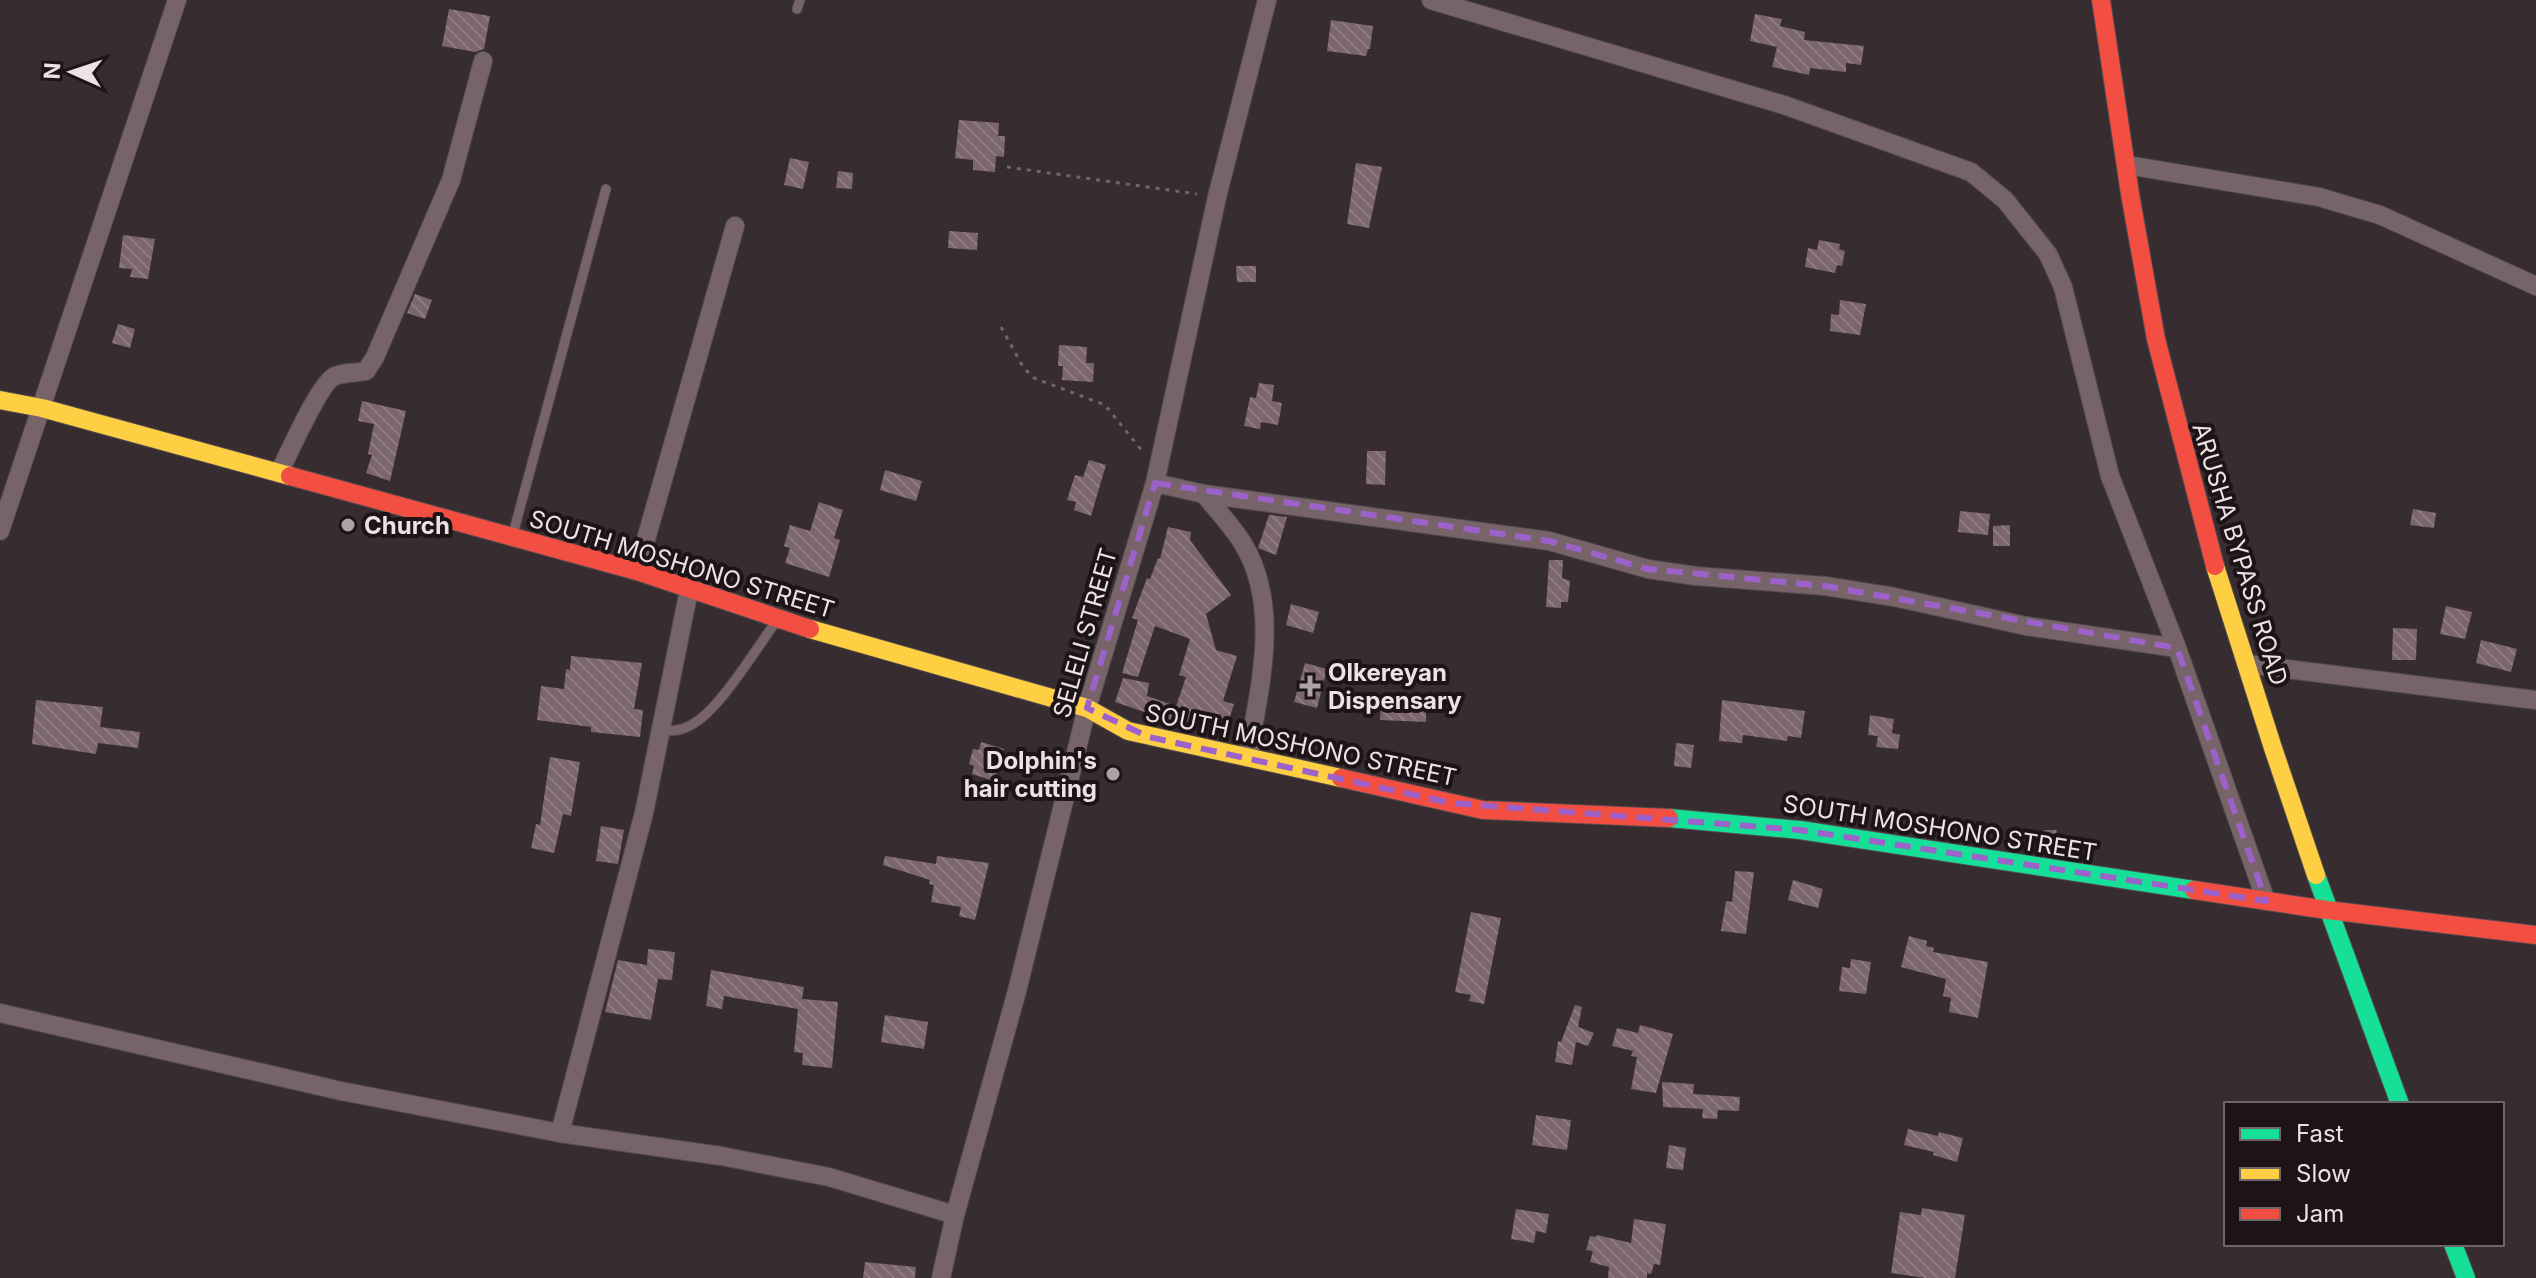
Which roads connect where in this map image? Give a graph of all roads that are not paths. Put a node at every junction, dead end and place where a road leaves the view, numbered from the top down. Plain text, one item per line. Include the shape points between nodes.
1 (177, 0) edge
2 (1267, 0) edge
3 (1431, 0) edge
4 (2101, 0) edge
5 (483, 61) dead end
6 (2127, 165) junction
7 (606, 189) dead end
8 (735, 226) dead end
9 (2536, 286) edge
10 (0, 400) edge
11 (42, 408) junction
12 (279, 473) junction
13 (1156, 477) junction
14 (1204, 494) junction
15 (0, 531) edge
16 (512, 538) junction
17 (637, 571) junction
18 (689, 590) junction
19 (777, 620) junction
20 (2177, 648) junction
21 (2247, 664) junction
22 (2536, 700) edge
23 (1087, 708) junction
24 (660, 731) junction
25 (1248, 757) junction
26 (2266, 901) junction
27 (2327, 910) junction
28 (2536, 935) edge
29 (0, 1013) edge
30 (2399, 1102) edge
31 (560, 1133) junction
32 (955, 1215) junction
33 (2454, 1246) edge
34 (941, 1278) edge
35 (2466, 1278) edge

1 - 11 street
2 - 13 street, SELELI STREET via 1217,197
3 - 20 street via 1784,105 1971,172 1987,183 2057,271 2110,476
4 - 6 street, ARUSHA BYPASS ROAD
5 - 12 street via 451,180 375,357 366,371 329,380
6 - 9 street via 2319,197 2380,215
6 - 21 street, ARUSHA BYPASS ROAD via 2166,384
7 - 16 lane
8 - 17 street
10 - 11 street, SOUTH MOSHONO STREET
11 - 12 street, SOUTH MOSHONO STREET
11 - 15 street
12 - 16 street, SOUTH MOSHONO STREET
13 - 14 street
13 - 23 street, SELELI STREET
14 - 20 street via 1549,541 1648,569 1825,586 2026,626
14 - 25 street via 1242,542 1258,577 1264,660
16 - 17 street, SOUTH MOSHONO STREET
17 - 18 street, SOUTH MOSHONO STREET
18 - 19 street, SOUTH MOSHONO STREET
18 - 24 street
19 - 23 street, SOUTH MOSHONO STREET
19 - 24 lane via 716,704 695,724
20 - 26 street
21 - 22 street
21 - 27 street, ARUSHA BYPASS ROAD
23 - 25 street, SOUTH MOSHONO STREET via 1128,731
23 - 32 street, SELELI STREET
24 - 31 street via 644,813
25 - 26 street, SOUTH MOSHONO STREET via 1483,810 1642,816 1800,830
26 - 27 street, SOUTH MOSHONO STREET
27 - 28 street, SOUTH MOSHONO STREET
27 - 30 street, ARUSHA BYPASS ROAD
29 - 31 street via 341,1091
31 - 32 street via 829,1177
32 - 34 street, SELELI STREET
33 - 35 street

